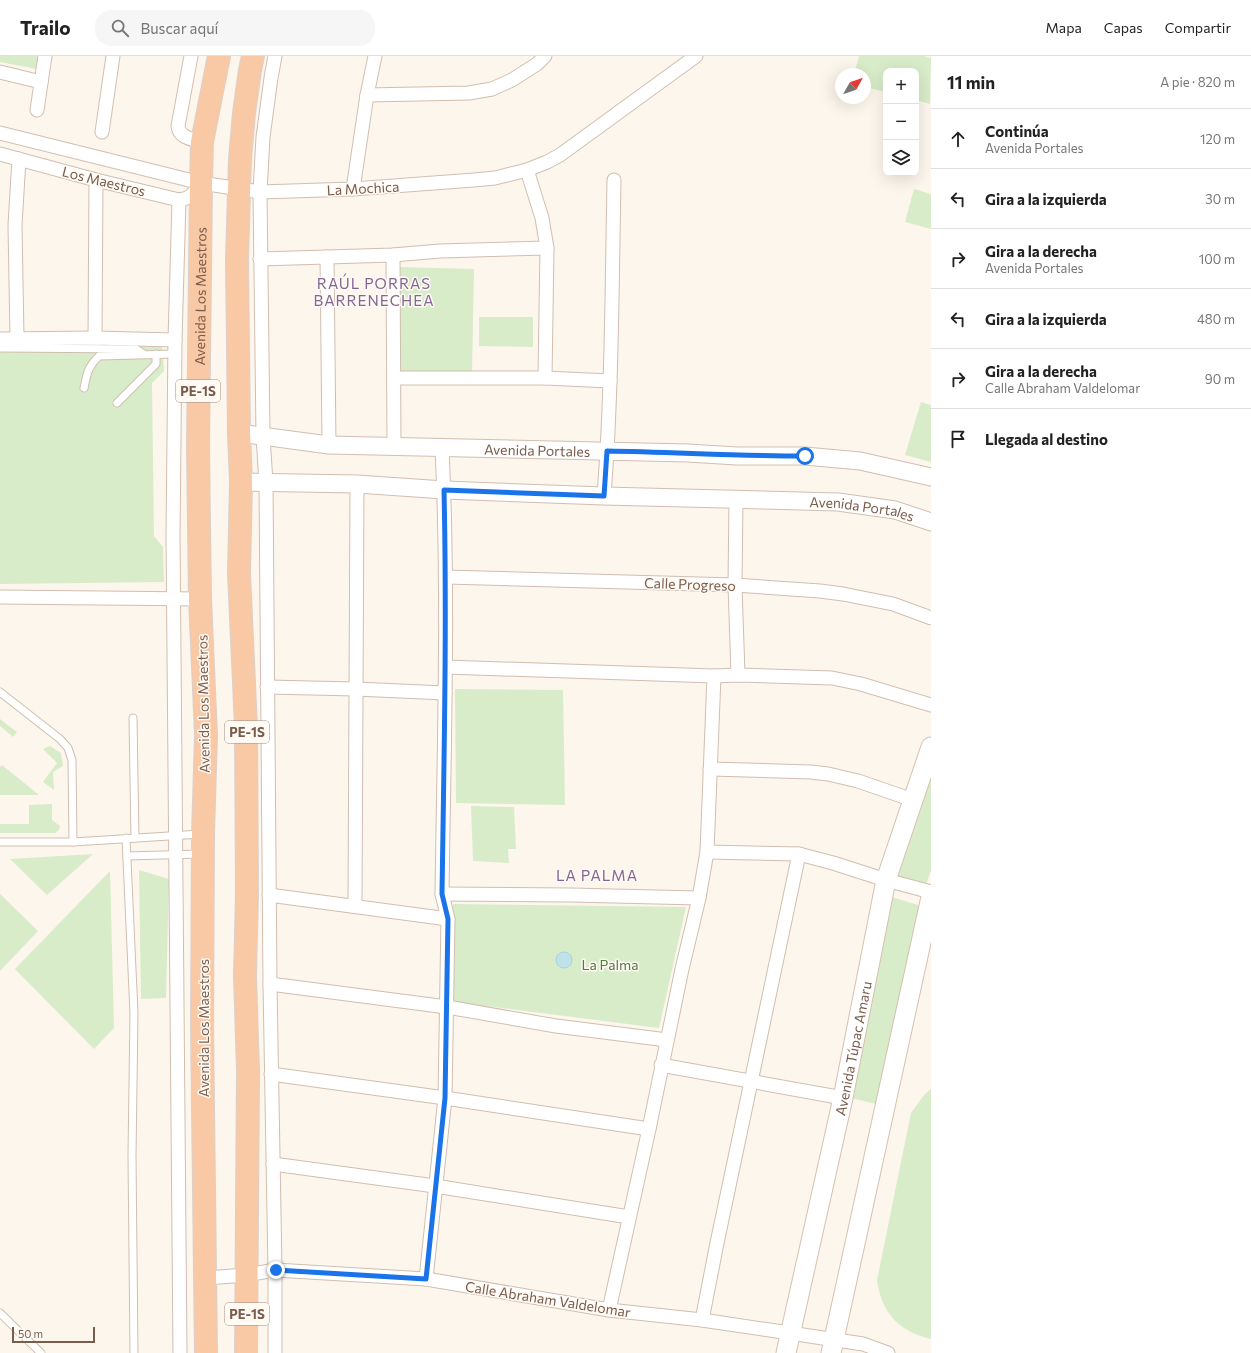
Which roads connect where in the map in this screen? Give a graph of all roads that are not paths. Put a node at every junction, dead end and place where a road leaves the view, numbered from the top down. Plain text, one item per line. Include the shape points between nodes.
1 (45, 56) edge
2 (113, 56) edge
3 (191, 56) edge
4 (219, 56) edge
5 (253, 56) edge
6 (275, 56) edge
7 (375, 56) edge
8 (545, 56) edge
9 (696, 56) edge
10 (0, 72) edge
11 (41, 82) junction
12 (367, 95) junction
13 (37, 110) dead end
14 (102, 132) dead end
15 (0, 133) edge
16 (202, 142) junction
17 (0, 154) edge
18 (19, 159) junction
19 (527, 170) junction
20 (96, 180) junction
21 (614, 180) dead end
22 (201, 183) junction
23 (353, 189) junction
24 (249, 190) junction
25 (179, 200) junction
26 (547, 248) junction
27 (393, 255) junction
28 (327, 257) junction
29 (260, 258) junction
30 (17, 338) junction
31 (95, 338) junction
32 (0, 339) edge
33 (174, 340) junction
34 (0, 348) edge
35 (144, 354) junction
36 (156, 354) junction
37 (174, 354) junction
38 (394, 378) junction
39 (546, 378) junction
40 (610, 381) junction
41 (84, 388) dead end
42 (117, 403) dead end
43 (239, 432) junction
44 (263, 436) junction
45 (329, 445) junction
46 (394, 446) junction
47 (442, 448) junction
48 (607, 451) junction
49 (931, 477) edge
50 (241, 482) junction
51 (266, 483) junction
52 (357, 484) junction
53 (444, 490) junction
54 (604, 496) junction
55 (736, 500) junction
56 (931, 522) edge
57 (446, 577) junction
58 (736, 585) junction
59 (0, 597) edge
60 (174, 598) junction
61 (200, 599) junction
62 (931, 618) edge
63 (446, 667) junction
64 (738, 675) junction
65 (714, 676) junction
66 (267, 687) junction
67 (356, 689) junction
68 (0, 692) edge
69 (445, 693) junction
70 (931, 705) edge
71 (133, 718) dead end
72 (931, 747) edge
73 (710, 769) junction
74 (913, 800) junction
75 (176, 835) junction
76 (126, 838) junction
77 (135, 838) junction
78 (0, 842) edge
79 (73, 842) junction
80 (203, 844) junction
81 (707, 852) junction
82 (799, 854) junction
83 (176, 855) junction
84 (127, 856) junction
85 (886, 880) junction
86 (931, 892) edge
87 (442, 894) junction
88 (269, 895) junction
89 (931, 897) edge
90 (699, 898) junction
91 (356, 906) junction
92 (448, 919) junction
93 (270, 984) junction
94 (447, 1007) junction
95 (667, 1040) junction
96 (661, 1065) junction
97 (271, 1074) junction
98 (751, 1081) junction
99 (445, 1098) junction
100 (843, 1098) junction
101 (649, 1129) junction
102 (273, 1164) junction
103 (435, 1186) junction
104 (629, 1217) junction
105 (276, 1270) junction
106 (247, 1275) junction
107 (205, 1278) junction
108 (426, 1279) junction
109 (609, 1310) junction
110 (0, 1313) edge
111 (702, 1320) junction
112 (791, 1333) junction
113 (833, 1347) edge
114 (41, 1353) edge
115 (134, 1353) edge
116 (180, 1353) edge
117 (206, 1353) edge
118 (246, 1353) edge
119 (275, 1353) edge
120 (786, 1353) edge
121 (888, 1353) edge

1 - 11 street
2 - 14 street
3 - 16 street via 178,126 183,136
4 - 16 highway, Avenida Los Maestros / PE-1S
5 - 24 highway, PE-1S via 242,134
6 - 24 street via 263,137
7 - 12 street
8 - 12 street via 512,80 492,89 469,93
9 - 19 street, La Mochica via 560,155
10 - 11 street
11 - 13 street
12 - 23 street
15 - 22 street, La Mochica
16 - 22 highway, Avenida Los Maestros / PE-1S
17 - 18 street, Los Maestros
18 - 20 street, Los Maestros
18 - 30 street via 15,225
19 - 23 street, La Mochica via 495,178
19 - 26 street via 542,218
20 - 25 street, Los Maestros
20 - 31 street
21 - 40 street
22 - 24 street, La Mochica
22 - 25 street via 193,195
22 - 61 highway, Avenida Los Maestros / PE-1S via 198,447
23 - 24 street, La Mochica
24 - 29 street
24 - 43 highway, PE-1S via 238,260
25 - 33 street
26 - 27 street
26 - 39 street
27 - 28 street
27 - 38 street
28 - 29 street
28 - 45 street
29 - 44 street
30 - 31 street
30 - 32 street
31 - 33 street
33 - 37 street
34 - 35 lane via 136,349
35 - 36 lane
35 - 41 lane via 99,356 91,363
36 - 37 lane
36 - 42 lane via 156,364
37 - 60 street
38 - 39 street
38 - 46 street
39 - 40 street
40 - 48 street
43 - 44 street, Avenida Portales
43 - 50 highway, PE-1S
44 - 45 street, Avenida Portales
44 - 51 street
45 - 46 street, Avenida Portales
46 - 47 street, Avenida Portales
47 - 48 street, Avenida Portales
47 - 53 street
48 - 49 street, Avenida Portales via 805,456 860,461
48 - 54 street
50 - 51 street, Avenida Portales
50 - 106 highway, PE-1S via 239,573 246,727
51 - 52 street, Avenida Portales
51 - 66 street
52 - 53 street, Avenida Portales
52 - 67 street
53 - 54 street, Avenida Portales
53 - 57 street
54 - 55 street, Avenida Portales
55 - 56 street, Avenida Portales via 838,502 894,510
55 - 58 street
57 - 58 street, Calle Progreso
57 - 63 street
58 - 62 street, Calle Progreso via 850,595 893,604
58 - 64 street
59 - 60 street
60 - 61 street
60 - 75 street
61 - 80 highway, Avenida Los Maestros / PE-1S via 206,735
63 - 65 street
63 - 69 street
64 - 65 street
64 - 70 street via 832,678
65 - 73 street
66 - 67 street
66 - 88 street
67 - 69 street
67 - 91 street
68 - 79 lane via 68,748 72,760
69 - 87 street
71 - 77 lane
72 - 74 main road, Avenida Túpac Amaru
73 - 74 street via 828,774 858,781
73 - 81 street
74 - 85 main road, Avenida Túpac Amaru
75 - 77 lane
75 - 80 lane
75 - 83 street
76 - 77 lane
76 - 79 lane
76 - 84 lane
78 - 79 lane
80 - 83 lane
80 - 107 highway, Avenida Los Maestros / PE-1S
81 - 82 street
81 - 90 street
82 - 85 street
82 - 98 street
83 - 84 lane
83 - 116 street
84 - 115 lane via 134,1013
85 - 86 street
85 - 100 main road, Avenida Túpac Amaru
87 - 90 street
87 - 92 street
88 - 91 street
88 - 93 street
89 - 113 main road
90 - 95 street
91 - 92 street
92 - 94 street
93 - 94 street
93 - 97 street
94 - 95 street via 556,1026
94 - 99 street
95 - 96 street
96 - 98 street
96 - 101 street
97 - 99 street
97 - 102 street
98 - 100 street
98 - 111 street
99 - 101 street
99 - 103 street
100 - 112 main road, Avenida Túpac Amaru
101 - 104 street
102 - 103 street
102 - 105 street
103 - 104 street
103 - 108 street
104 - 109 street
105 - 106 street, Calle Abraham Valdelomar
105 - 108 street, Calle Abraham Valdelomar
105 - 119 street
106 - 107 street, Calle Abraham Valdelomar
106 - 118 highway, PE-1S
107 - 117 highway, Avenida Los Maestros / PE-1S
108 - 109 street, Calle Abraham Valdelomar
109 - 111 street, Calle Abraham Valdelomar
110 - 114 lane
111 - 112 street, Calle Abraham Valdelomar
112 - 113 street, Calle Abraham Valdelomar
112 - 120 main road, Avenida Túpac Amaru
113 - 121 street, Calle Abraham Valdelomar via 863,1344

